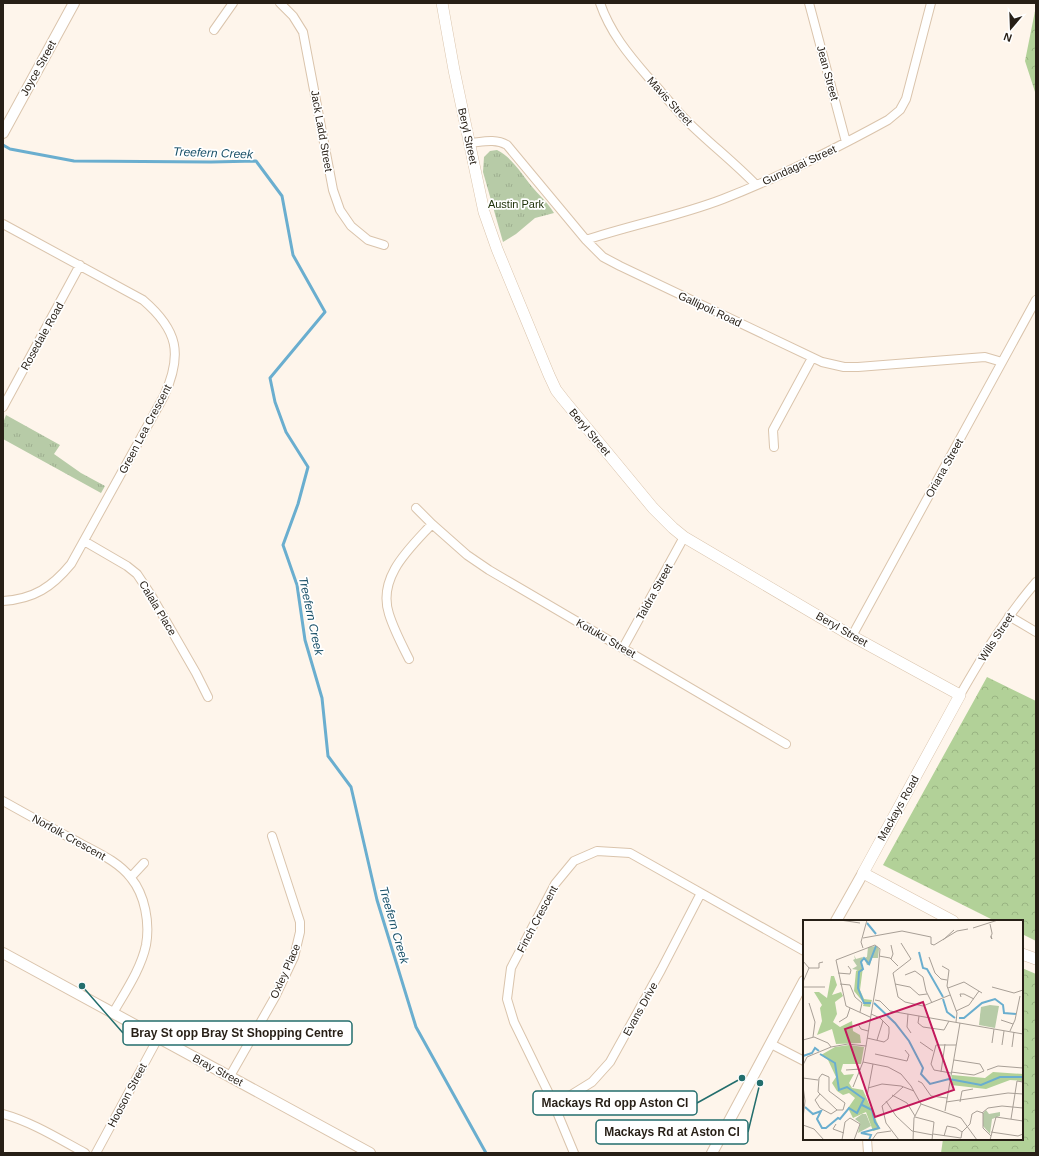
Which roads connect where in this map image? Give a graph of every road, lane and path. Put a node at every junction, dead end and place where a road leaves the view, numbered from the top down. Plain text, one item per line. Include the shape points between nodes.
1 (74, 3) edge
2 (233, 3) edge
3 (280, 3) edge
4 (442, 3) edge
5 (600, 3) edge
6 (809, 3) edge
7 (931, 3) edge
8 (214, 30) dead end
9 (3, 133) edge
10 (846, 142) junction
11 (470, 143) junction
12 (756, 185) junction
13 (3, 224) edge
14 (586, 240) junction
15 (384, 245) dead end
16 (80, 265) junction
17 (1036, 300) edge
18 (812, 358) junction
19 (1002, 362) junction
20 (3, 407) edge
21 (774, 447) dead end
22 (416, 508) dead end
23 (432, 524) junction
24 (684, 536) junction
25 (84, 541) junction
26 (1036, 582) edge
27 (3, 601) edge
28 (1009, 616) junction
29 (1036, 632) edge
30 (852, 636) junction
31 (623, 648) junction
32 (409, 660) dead end
33 (960, 695) junction
34 (208, 697) dead end
35 (786, 744) dead end
36 (3, 801) edge
37 (272, 836) dead end
38 (144, 863) dead end
39 (863, 873) junction
40 (131, 877) junction
41 (701, 893) junction
42 (837, 920) edge
43 (951, 920) edge
44 (803, 950) edge
45 (3, 953) edge
46 (1023, 954) edge
47 (1036, 959) edge
48 (803, 983) edge
49 (113, 1013) junction
50 (158, 1038) junction
51 (771, 1044) junction
52 (803, 1060) edge
53 (230, 1076) junction
54 (552, 1100) junction
55 (3, 1114) edge
56 (868, 1140) edge
57 (85, 1153) edge
58 (96, 1153) edge
59 (370, 1153) edge
60 (574, 1153) edge
61 (712, 1153) edge
62 (868, 1153) edge

1 - 9 street, Joyce Street
2 - 8 street
3 - 15 street, Jack Ladd Street via 293,16 303,32 333,190 340,210 351,226 368,240
4 - 11 main road, Beryl Street
5 - 12 street, Mavis Street via 610,28 637,64 686,120
6 - 10 street, Jean Street
7 - 10 street, Gundagai Street via 906,99 900,110 888,120
10 - 12 street, Gundagai Street
11 - 14 street, Gallipoli Road via 492,141 507,145
11 - 24 main road, Beryl Street via 484,212 556,390 653,508
12 - 14 street, Gundagai Street via 722,199
13 - 16 street, Green Lea Crescent
14 - 18 street, Gallipoli Road via 603,257 620,266
16 - 20 street, Rosedale Road
16 - 25 street, Green Lea Crescent via 143,300 157,312 168,328 174,344 175,362 172,379 164,396
17 - 19 street, Oriana Street
18 - 19 street, Gallipoli Road via 831,365 858,367 985,357
18 - 21 street via 773,430
19 - 30 street, Oriana Street
22 - 23 street, Kotuku Street
23 - 31 street, Kotuku Street via 467,555 489,570
23 - 32 street via 393,570 386,591 388,613
24 - 30 main road, Beryl Street
24 - 31 street, Taldra Street
25 - 27 street, Green Lea Crescent via 71,564 44,590 26,598
25 - 34 street, Calala Place via 137,574
26 - 28 street, Wills Street
28 - 29 street
28 - 33 street, Wills Street
30 - 33 main road, Beryl Street
31 - 35 street, Kotuku Street
33 - 39 main road, Mackays Road
36 - 40 street, Norfolk Crescent via 111,860
37 - 53 street, Oxley Place via 300,922 299,937 294,957
38 - 40 street
39 - 42 street, Mackays Road
39 - 43 main road
40 - 49 street, Norfolk Crescent via 138,888 146,914 146,945
41 - 44 street, Finch Crescent
41 - 54 street, Evans Drive via 610,1062 592,1082 571,1095
41 - 54 street, Finch Crescent via 630,853 597,851 574,861 555,884 510,968 507,1000 514,1022
45 - 49 street, Bray Street
46 - 47 main road
48 - 51 street
49 - 50 street, Bray Street
50 - 53 street, Bray Street
50 - 58 street, Hooson Street
51 - 52 street
51 - 61 street
53 - 59 street, Bray Street
54 - 60 street, Finch Crescent
55 - 57 street via 36,1126
56 - 62 street

